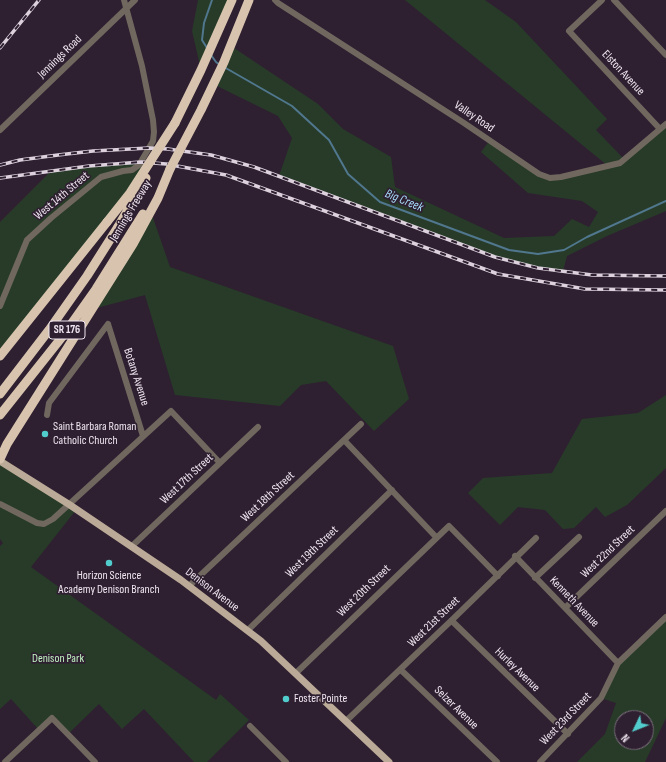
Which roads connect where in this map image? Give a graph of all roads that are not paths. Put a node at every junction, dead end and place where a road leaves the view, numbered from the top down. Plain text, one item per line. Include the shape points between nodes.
1 (124, 0) edge
2 (135, 0) edge
3 (232, 0) edge
4 (249, 0) edge
5 (275, 0) edge
6 (602, 0) edge
7 (614, 0) edge
8 (126, 8) junction
9 (666, 55) edge
10 (175, 123) junction
11 (666, 124) edge
12 (660, 129) junction
13 (0, 130) edge
14 (130, 242) junction
15 (0, 306) edge
16 (0, 356) edge
17 (0, 394) edge
18 (0, 415) edge
19 (47, 415) dead end
20 (361, 424) dead end
21 (258, 427) dead end
22 (143, 436) junction
23 (344, 440) junction
24 (0, 460) edge
25 (220, 463) junction
26 (392, 490) junction
27 (0, 504) edge
28 (70, 505) junction
29 (666, 511) edge
30 (436, 537) junction
31 (579, 537) dead end
32 (536, 538) dead end
33 (132, 546) junction
34 (515, 556) junction
35 (498, 576) junction
36 (535, 578) junction
37 (189, 586) junction
38 (565, 608) junction
39 (666, 617) edge
40 (452, 621) junction
41 (248, 630) junction
42 (618, 663) junction
43 (401, 670) junction
44 (296, 673) junction
45 (346, 721) junction
46 (250, 726) dead end
47 (568, 734) junction
48 (6, 762) edge
49 (95, 762) edge
50 (286, 762) edge
51 (389, 762) edge
52 (497, 762) edge
53 (540, 762) edge

1 - 8 street, West 14th Street
2 - 8 street, Jennings Road
3 - 10 highway, Jennings Freeway / SR 176
4 - 14 highway, bridge via 221,68 158,198
5 - 12 street, Valley Road via 539,174 550,178 620,163
6 - 12 street, Elston Avenue via 569,31
7 - 9 street
8 - 13 street, Jennings Road
8 - 15 street, West 14th Street via 153,120 153,141 139,165 132,170 101,177 27,240
10 - 16 highway, bridge via 130,193
10 - 17 highway, Jennings Freeway / SR 176, bridge via 152,168 87,276
11 - 12 street, Valley Road
14 - 18 highway, Jennings Freeway / SR 176 via 51,352
14 - 24 highway via 7,444
19 - 22 street, Botany Avenue via 50,403 108,324
20 - 23 street, West 18th Street
21 - 25 street, West 17th Street
22 - 25 street via 171,411
22 - 28 street
23 - 26 street
23 - 37 street, West 18th Street
24 - 28 main road, Denison Avenue
25 - 33 street, West 17th Street
26 - 30 street
26 - 41 street, West 19th Street
27 - 28 street via 44,524
28 - 33 main road, Denison Avenue
29 - 38 street, West 22nd Street
30 - 35 street, West 20th Street via 449,526
30 - 44 street, West 20th Street
31 - 36 street
32 - 34 street, West 21st Street
33 - 37 main road, Denison Avenue
34 - 35 street, West 21st Street
34 - 36 street, Kenneth Avenue
35 - 40 street, West 21st Street
36 - 38 street, Kenneth Avenue
37 - 41 main road, Denison Avenue
38 - 42 street, Kenneth Avenue
39 - 42 street, West 23rd Street
40 - 43 street, West 21st Street
40 - 47 street, Hurley Avenue
41 - 44 main road, Denison Avenue
42 - 47 street, West 23rd Street via 601,698
43 - 45 street, West 21st Street
43 - 52 street, Selzer Avenue
44 - 45 main road, Denison Avenue
45 - 51 main road, Denison Avenue
46 - 50 street
47 - 53 street, West 23rd Street
48 - 49 street via 52,718

